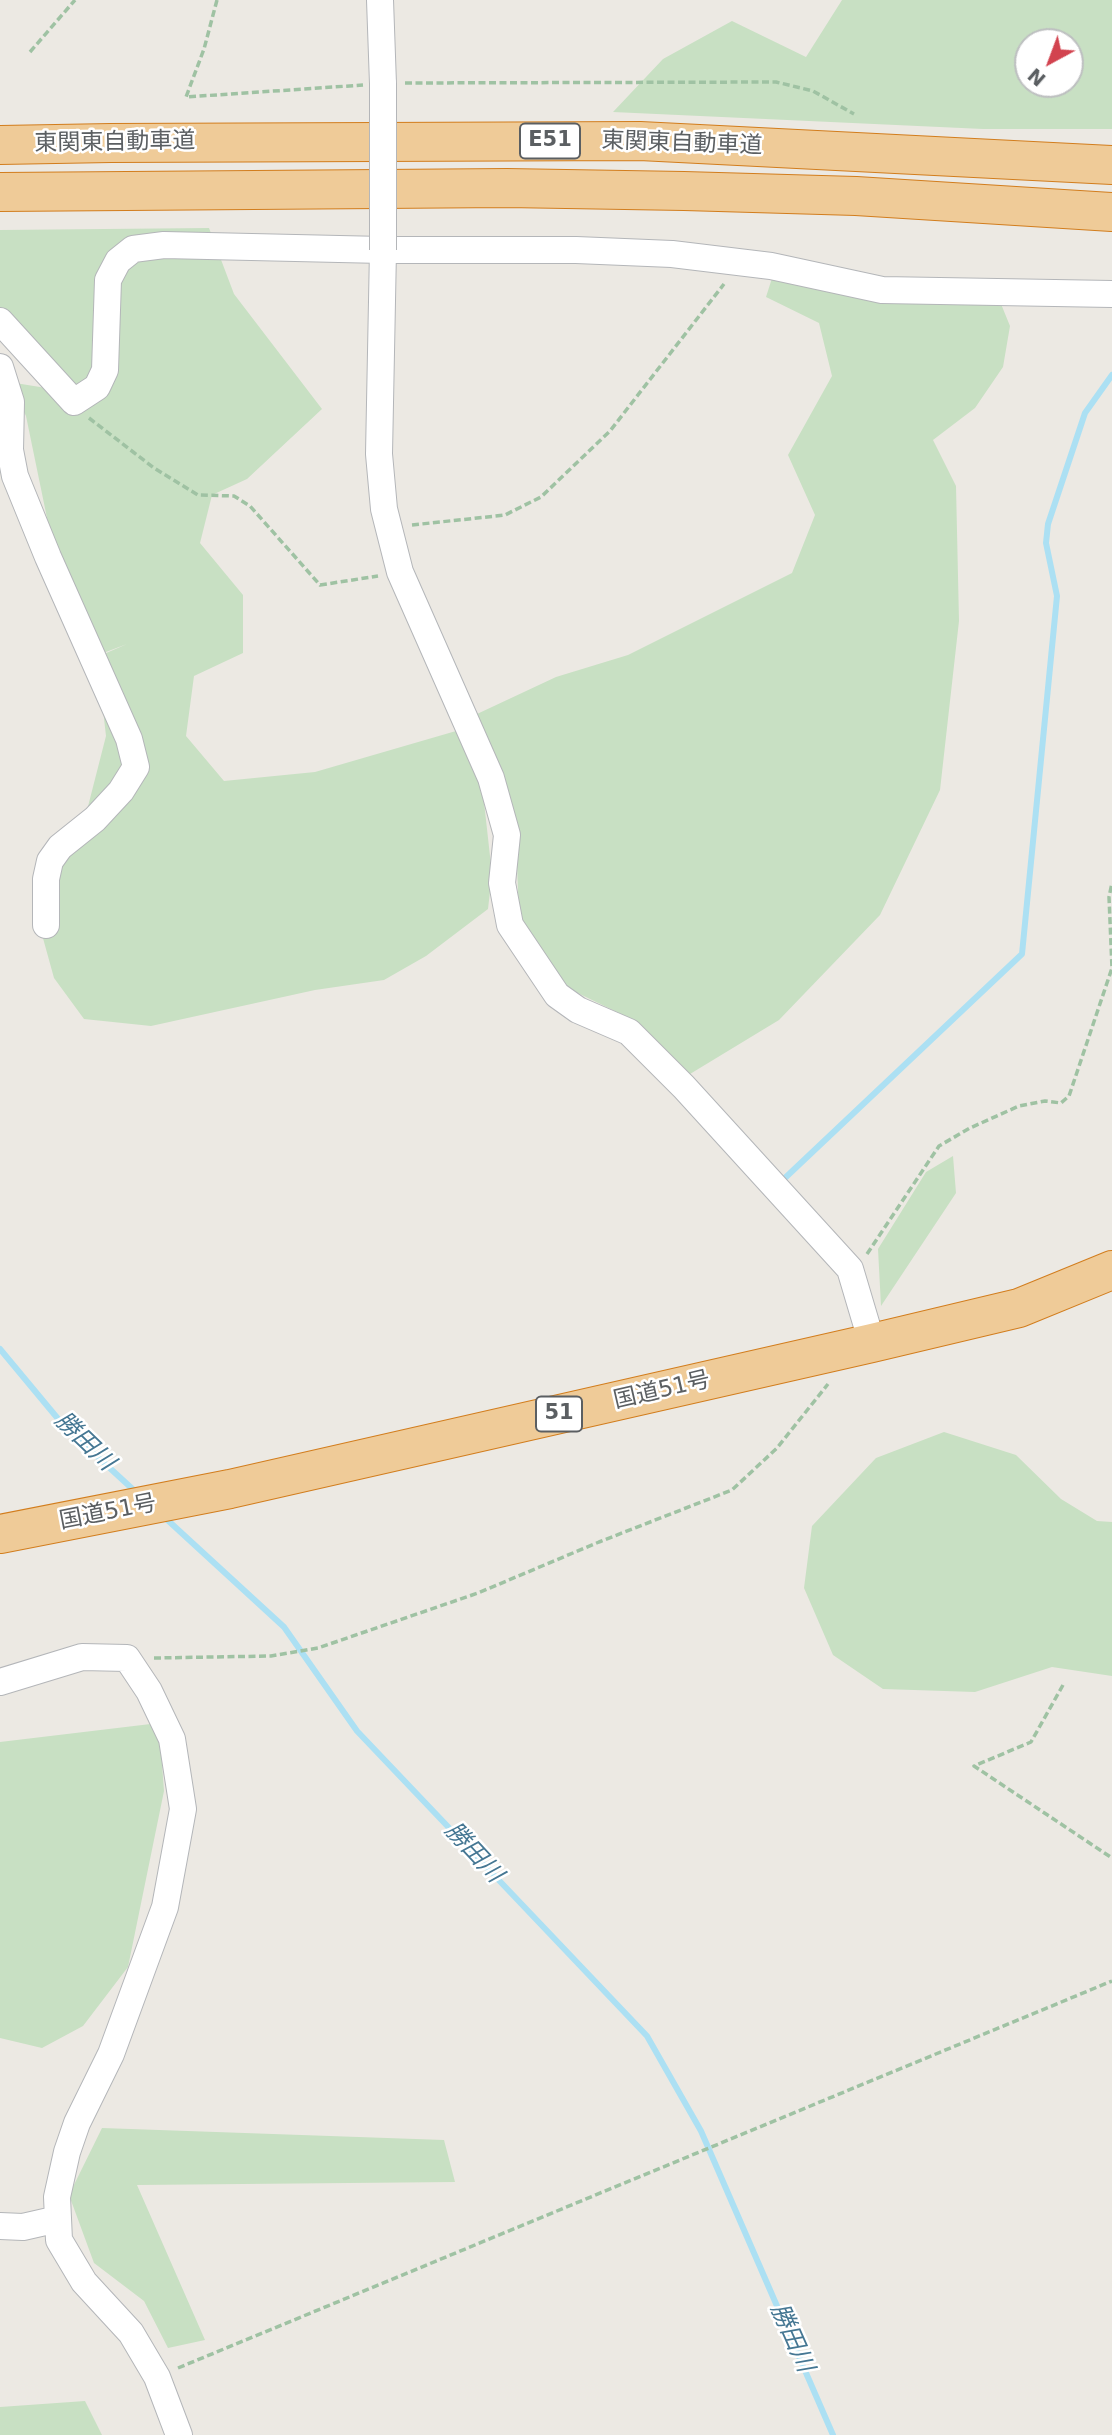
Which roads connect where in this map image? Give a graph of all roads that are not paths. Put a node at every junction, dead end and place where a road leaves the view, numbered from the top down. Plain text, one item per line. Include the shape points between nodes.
1 (380, 0) edge
2 (0, 145) edge
3 (1106, 164) edge
4 (0, 192) edge
5 (1112, 212) edge
6 (383, 250) junction
7 (1112, 294) edge
8 (0, 321) edge
9 (0, 368) edge
10 (46, 925) dead end
11 (1112, 1270) edge
12 (864, 1345) junction
13 (0, 1534) edge
14 (34, 1671) junction
15 (0, 1682) edge
16 (0, 1700) edge
17 (58, 2219) junction
18 (0, 2226) edge
19 (179, 2435) edge

1 - 6 street, bridge
2 - 3 highway, 東関東自動車道 / E51 via 640,141
4 - 5 highway, 東関東自動車道 / E51 via 507,188 856,195
6 - 7 street via 672,254 771,266 882,290
6 - 8 street via 164,245 133,249 118,261 108,280 105,370 97,387 74,402
6 - 12 street via 379,454 384,509 400,572 491,778 507,835 502,883 510,925 557,995 578,1010 629,1032 850,1269
9 - 10 street via 11,402 10,450 15,476 129,739 136,767 121,791 50,861
11 - 12 highway, 国道51号 / 51 via 1019,1308
12 - 13 highway, 国道51号 / 51 via 230,1489
14 - 15 street
14 - 16 street
14 - 17 street via 82,1657 127,1658 172,1738 183,1810 165,1906 111,2054 67,2152 57,2197
17 - 18 street via 23,2227
17 - 19 street via 59,2240 85,2282 131,2333 157,2377

